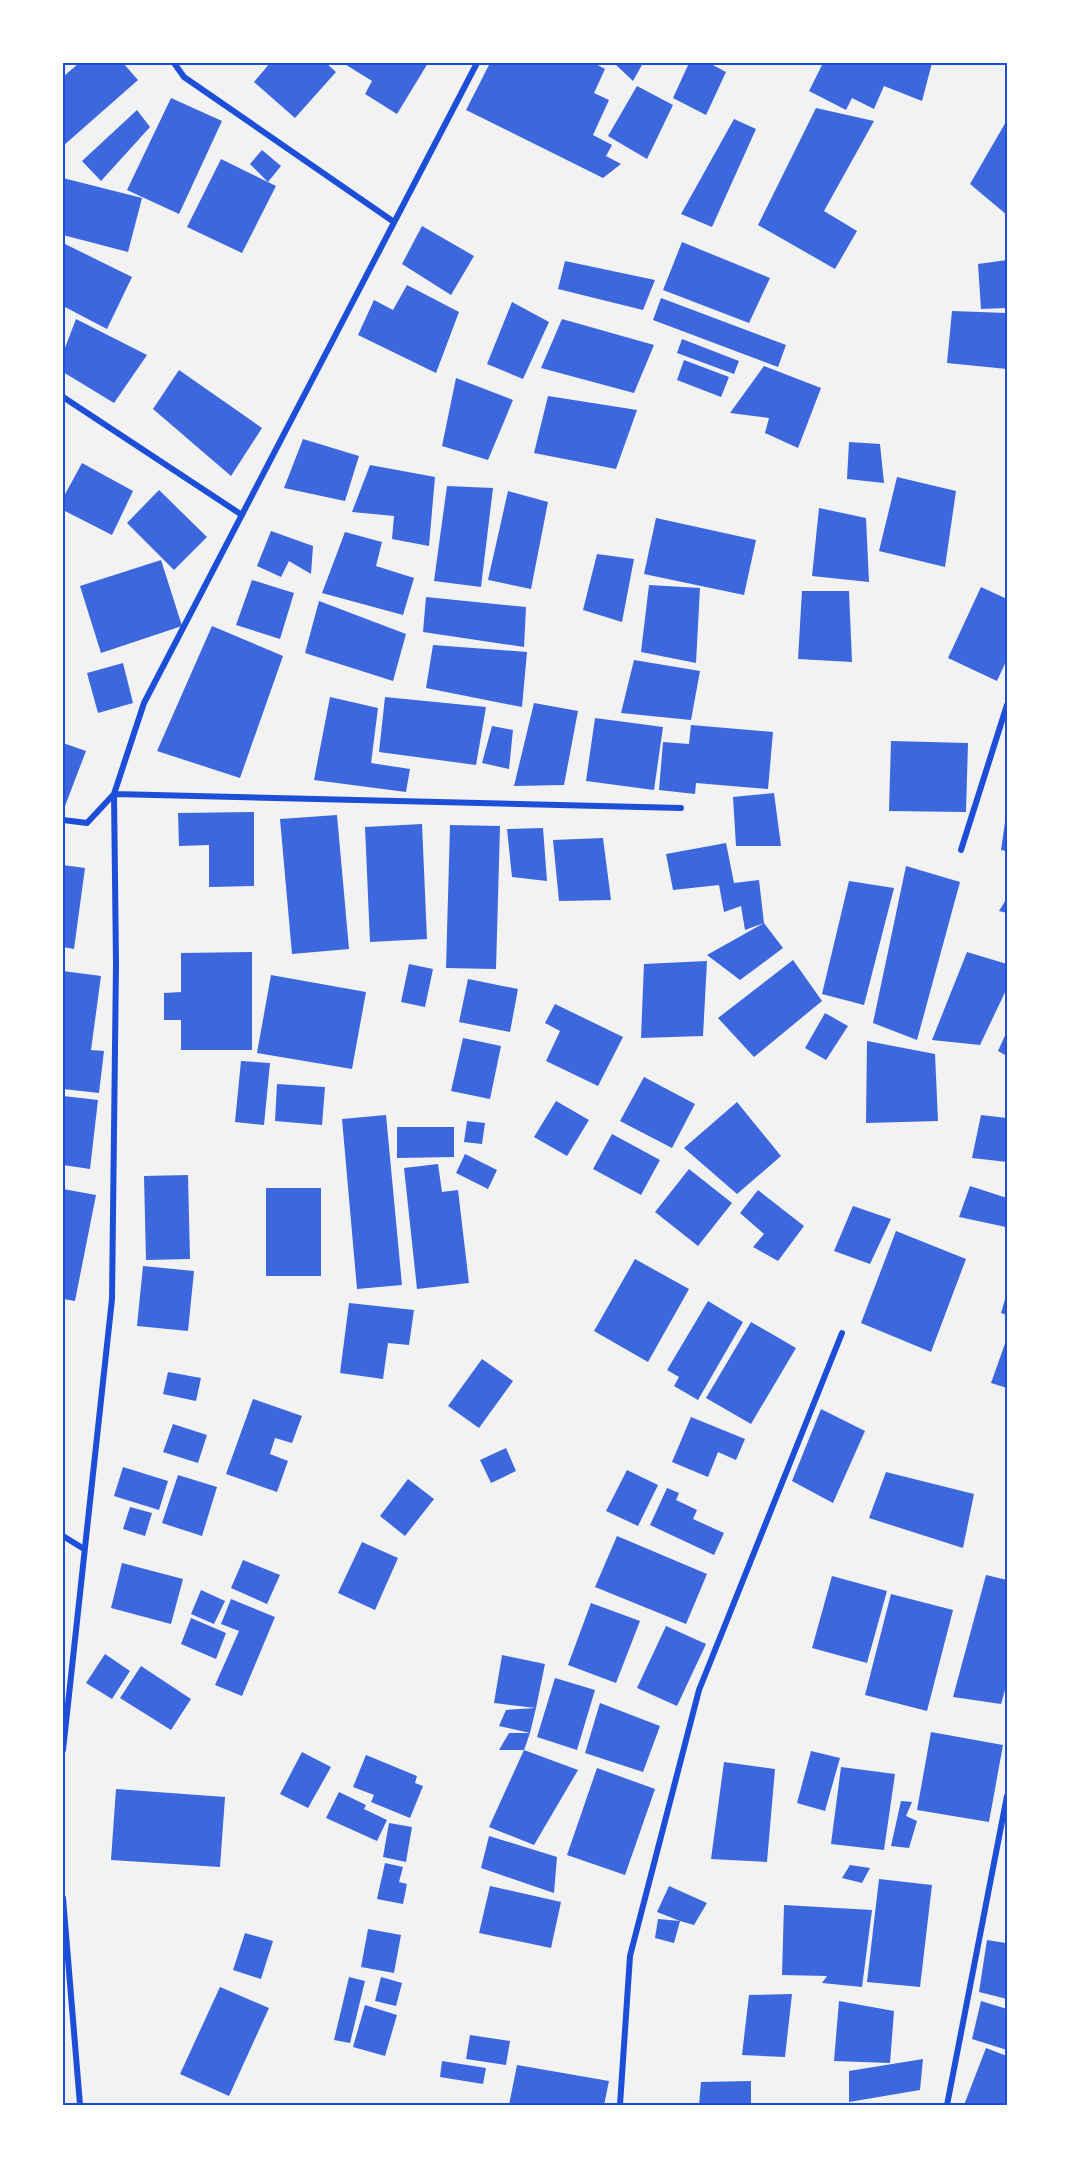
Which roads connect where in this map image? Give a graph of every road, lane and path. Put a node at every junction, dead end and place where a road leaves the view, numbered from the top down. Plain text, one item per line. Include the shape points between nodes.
1 (174, 63) edge
2 (477, 63) edge
3 (394, 222) junction
4 (63, 398) edge
5 (242, 515) junction
6 (1007, 705) edge
7 (114, 794) junction
8 (681, 808) dead end
9 (63, 820) edge
10 (960, 850) dead end
11 (842, 1333) dead end
12 (63, 1536) edge
13 (84, 1549) junction
14 (63, 1750) edge
15 (1007, 1796) edge
16 (63, 1898) edge
17 (80, 2105) edge
18 (620, 2105) edge
19 (947, 2105) edge

1 - 3 street via 184,77
2 - 3 street
3 - 5 street
4 - 5 street
5 - 7 street via 144,703
6 - 10 street
7 - 8 street
7 - 9 street via 87,823
7 - 13 street via 112,1299
11 - 18 street via 699,1690 630,1956
12 - 13 street
13 - 14 street
15 - 19 street
16 - 17 street

